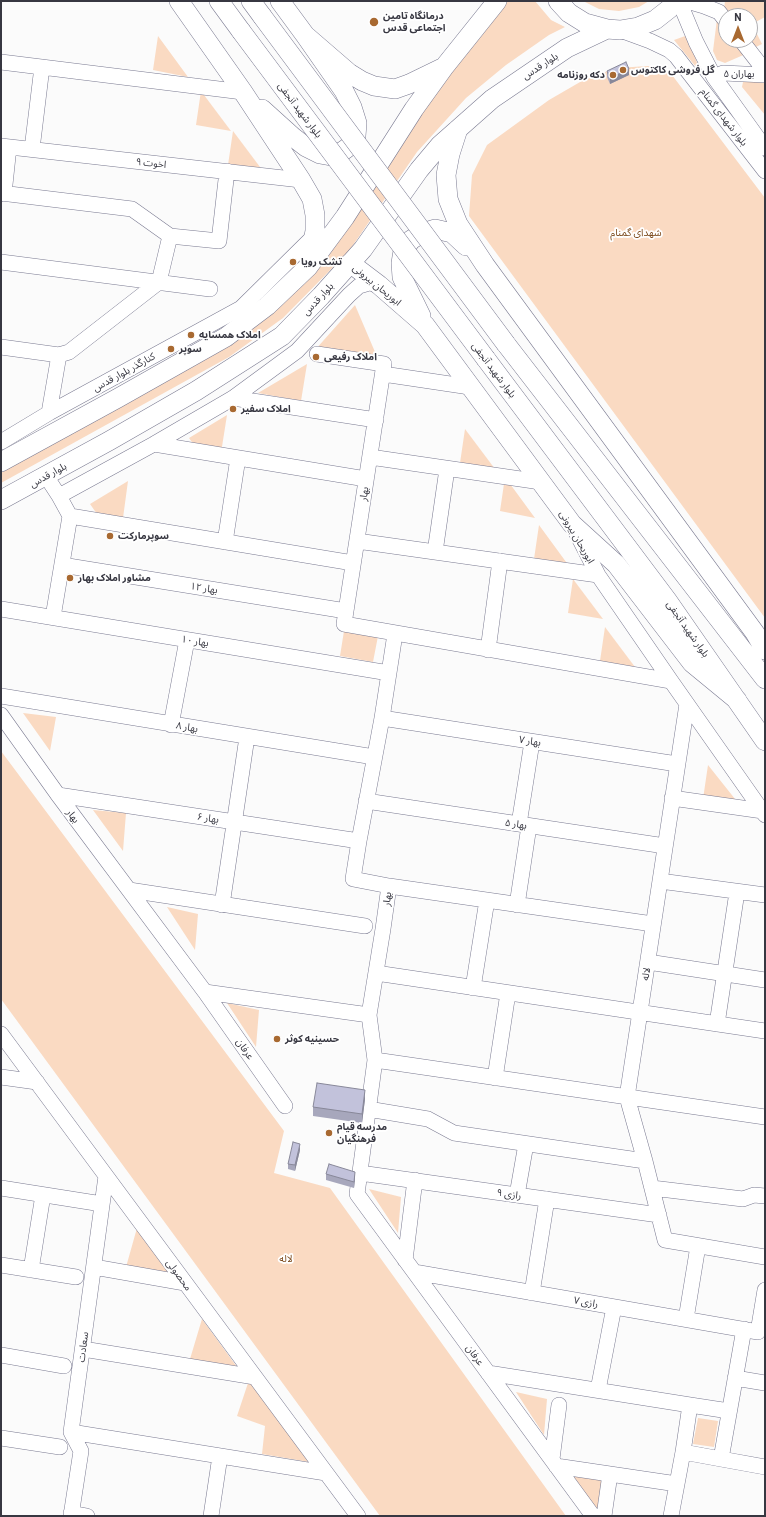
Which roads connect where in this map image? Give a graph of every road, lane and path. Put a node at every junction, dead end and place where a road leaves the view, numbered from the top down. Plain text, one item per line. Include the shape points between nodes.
1 (179, 1) edge
2 (219, 1) edge
3 (280, 1) edge
4 (497, 1) edge
5 (558, 1) edge
6 (676, 1) edge
7 (679, 1) edge
8 (687, 1) edge
9 (257, 8) edge
10 (718, 12) edge
11 (613, 29) junction
12 (306, 34) junction
13 (747, 48) edge
14 (1, 62) edge
15 (445, 66) junction
16 (42, 67) junction
17 (765, 71) edge
18 (719, 75) junction
19 (765, 75) edge
20 (243, 92) junction
21 (458, 129) junction
22 (765, 132) edge
23 (5, 146) edge
24 (765, 148) edge
25 (32, 149) junction
26 (765, 171) edge
27 (227, 172) junction
28 (301, 180) junction
29 (2, 194) edge
30 (315, 235) junction
31 (170, 236) junction
32 (1, 262) edge
33 (350, 263) junction
34 (485, 265) junction
35 (308, 268) junction
36 (159, 282) junction
37 (379, 285) junction
38 (210, 289) dead end
39 (349, 295) junction
40 (425, 325) junction
41 (1, 347) edge
42 (317, 354) dead end
43 (59, 355) junction
44 (383, 369) junction
45 (470, 387) junction
46 (233, 398) junction
47 (49, 413) junction
48 (376, 420) junction
49 (18, 432) junction
50 (1, 433) edge
51 (1, 442) edge
52 (154, 444) junction
53 (370, 457) junction
54 (238, 458) junction
55 (1, 462) edge
56 (447, 469) junction
57 (46, 476) junction
58 (366, 479) junction
59 (541, 482) junction
60 (59, 496) junction
61 (1, 500) edge
62 (70, 516) junction
63 (572, 524) junction
64 (357, 541) junction
65 (225, 542) junction
66 (435, 552) junction
67 (500, 561) junction
68 (353, 563) junction
69 (62, 565) junction
70 (598, 575) junction
71 (1, 609) edge
72 (53, 617) junction
73 (345, 617) junction
74 (395, 634) junction
75 (187, 640) junction
76 (488, 650) junction
77 (765, 650) edge
78 (389, 673) junction
79 (765, 679) edge
80 (671, 681) junction
81 (1, 696) edge
82 (737, 700) junction
83 (687, 704) junction
84 (1, 715) edge
85 (382, 718) junction
86 (171, 724) junction
87 (247, 737) junction
88 (765, 740) edge
89 (532, 742) junction
90 (374, 757) junction
91 (678, 764) junction
92 (58, 795) junction
93 (672, 798) junction
94 (366, 801) junction
95 (764, 813) edge
96 (234, 822) junction
97 (524, 825) junction
98 (359, 841) junction
99 (665, 846) junction
100 (660, 881) junction
101 (389, 886) junction
102 (129, 890) junction
103 (738, 892) junction
104 (765, 895) edge
105 (487, 900) junction
106 (222, 905) junction
107 (517, 905) junction
108 (653, 924) junction
109 (365, 926) dead end
110 (648, 962) junction
111 (376, 973) junction
112 (725, 974) junction
113 (765, 980) edge
114 (473, 988) junction
115 (205, 992) junction
116 (508, 993) junction
117 (640, 1013) junction
118 (369, 1016) junction
119 (717, 1024) junction
120 (765, 1031) edge
121 (1, 1034) edge
122 (375, 1060) junction
123 (1, 1077) edge
124 (495, 1078) junction
125 (37, 1082) junction
126 (627, 1097) junction
127 (285, 1106) dead end
128 (368, 1109) junction
129 (765, 1117) edge
130 (526, 1144) junction
131 (645, 1161) junction
132 (360, 1173) junction
133 (106, 1176) junction
134 (415, 1180) junction
135 (1, 1188) edge
136 (652, 1188) junction
137 (357, 1194) joint
138 (43, 1195) junction
139 (517, 1195) junction
140 (765, 1196) edge
141 (547, 1199) junction
142 (102, 1204) junction
143 (659, 1215) junction
144 (698, 1246) junction
145 (765, 1257) edge
146 (405, 1260) junction
147 (1, 1265) edge
148 (94, 1267) junction
149 (32, 1270) junction
150 (414, 1272) junction
151 (76, 1277) dead end
152 (185, 1283) junction
153 (765, 1290) edge
154 (532, 1293) junction
155 (614, 1307) junction
156 (686, 1319) junction
157 (751, 1331) junction
158 (83, 1349) junction
159 (1, 1355) edge
160 (64, 1366) dead end
161 (488, 1373) junction
162 (255, 1377) junction
163 (735, 1378) junction
164 (765, 1383) edge
165 (598, 1390) junction
166 (559, 1405) dead end
167 (690, 1405) junction
168 (729, 1411) junction
169 (71, 1432) junction
170 (1, 1438) edge
171 (60, 1447) dead end
172 (683, 1452) junction
173 (220, 1456) junction
174 (721, 1458) junction
175 (554, 1463) junction
176 (765, 1466) edge
177 (326, 1473) junction
178 (610, 1474) junction
179 (677, 1484) junction
180 (71, 1515) edge
181 (87, 1516) edge
182 (211, 1516) edge
183 (358, 1516) edge
184 (593, 1516) edge
185 (604, 1516) edge
186 (671, 1516) edge

1 - 20 main road
2 - 82 main road, بلوار شهید آنجفی, bridge via 667,600
3 - 12 main road
4 - 15 main road
5 - 11 main road via 577,18 593,26
6 - 11 main road via 655,20 638,27
7 - 18 street, بلوار شهدای گمنام via 696,42
8 - 10 street
9 - 79 main road, bridge via 506,344
11 - 21 main road, بلوار قدس via 567,48 492,99
11 - 26 street, بلوار شهدای گمنام via 650,40 676,56
12 - 15 main road via 349,73 374,86 395,89
12 - 20 main road via 352,107 357,123 356,136 351,145 343,152 330,156 320,154 293,137
13 - 17 street
14 - 16 street
15 - 35 main road
16 - 20 street
16 - 25 street
18 - 19 street, بهاران ۵
18 - 22 street
18 - 24 street, بلوار شهدای گمنام
20 - 28 main road
21 - 33 main road, بلوار قدس via 430,156 363,249
21 - 34 main road via 446,175 448,199 458,224
23 - 25 street, اخوت ۹
23 - 29 street
25 - 27 street, اخوت ۹
27 - 28 street, اخوت ۹
27 - 31 street via 220,241
28 - 30 main road via 312,199
29 - 31 street via 132,209
30 - 35 main road
30 - 47 street, کنارگذر بلوار قدس via 241,308
31 - 36 street
32 - 36 street
33 - 37 main road, ابوریحان بیرونی
33 - 39 street
33 - 57 main road, بلوار قدس via 282,336 217,379
34 - 40 main road via 452,233 445,230 428,231 411,240 403,251 402,277
34 - 77 main road
35 - 55 main road via 267,306 226,337
36 - 38 street
36 - 43 street via 69,352
37 - 39 street via 364,284
37 - 40 main road, ابوریحان بیرونی
39 - 46 street via 297,351
40 - 45 main road, ابوریحان بیرونی
41 - 43 street
42 - 44 street
43 - 47 street
44 - 45 street
44 - 48 street, بهار
45 - 59 main road, ابوریحان بیرونی
46 - 48 street
46 - 52 street
47 - 49 street, کنارگذر بلوار قدس
48 - 53 street, بهار
49 - 50 street
49 - 51 street, کنارگذر بلوار قدس
52 - 54 street
52 - 60 street
53 - 56 street
53 - 58 street, بهار
54 - 58 street
54 - 65 street
56 - 59 street
56 - 66 street
57 - 60 street
57 - 61 main road, بلوار قدس
58 - 64 street, بهار
59 - 63 main road, ابوریحان بیرونی
60 - 62 street
62 - 65 street
62 - 69 street
63 - 70 street, ابوریحان بیرونی
63 - 82 main road via 616,564 692,663
64 - 66 street
64 - 68 street, بهار
65 - 68 street
66 - 67 street
67 - 70 street
67 - 76 street
68 - 73 street, بهار
69 - 72 street
69 - 73 street, بهار ۱۲
70 - 80 street, ابوریحان بیرونی
71 - 72 street, بهار ۱۰
72 - 75 street, بهار ۱۰
73 - 74 street, بهار ۱۲
74 - 76 street, بهار ۱۲
74 - 78 street, بهار
75 - 78 street, بهار ۱۰
75 - 86 street
76 - 80 street, بهار ۱۲
78 - 85 street, بهار
80 - 83 street, ابوریحان بیرونی
81 - 86 street, بهار ۸
82 - 88 main road, بلوار شهید آنجفی
83 - 91 street, لاله
83 - 95 street, ابوریحان بیرونی
84 - 92 street, بهار
85 - 89 street, بهار ۷
85 - 90 street, بهار
86 - 87 street, بهار ۸
87 - 90 street, بهار ۸
87 - 96 street
89 - 91 street, بهار ۷
89 - 97 street
90 - 94 street, بهار
91 - 93 street, لاله
92 - 96 street, بهار ۶
92 - 102 street, بهار
93 - 95 street
93 - 99 street, لاله
94 - 97 street, بهار ۵
94 - 98 street, بهار
96 - 98 street, بهار ۶
96 - 106 street
97 - 99 street, بهار ۵
97 - 107 street
98 - 101 street, بهار via 353,879
99 - 100 street, لاله
100 - 103 street
100 - 108 street, لاله
101 - 105 street
101 - 111 street, بهار
102 - 106 street
102 - 115 street, بهار
103 - 104 street
103 - 112 street
105 - 107 street
105 - 114 street
106 - 109 street
107 - 108 street
108 - 110 street, لاله
110 - 112 street
110 - 117 street, لاله
111 - 114 street
111 - 118 street, بهار
112 - 113 street
112 - 119 street
114 - 116 street
115 - 118 street
115 - 127 street, عرفان
116 - 117 street
116 - 124 street
117 - 119 street
117 - 126 street, لاله
118 - 122 street, بهار
119 - 120 street
121 - 125 street, محصولی
122 - 124 street
122 - 128 street, بهار
123 - 125 street
124 - 126 street
125 - 133 street, محصولی
126 - 129 street
126 - 131 street, لاله
128 - 130 street via 428,1119 454,1133
128 - 132 street, بهار
130 - 131 street
130 - 139 street
131 - 136 street, لاله
132 - 134 street, رازی ۹
132 - 137 street, بهار
133 - 142 street, سعادت
133 - 152 street, محصولی
134 - 139 street, رازی ۹
134 - 146 street
135 - 138 street
136 - 140 street via 743,1199 754,1195
136 - 143 street, لاله
137 - 146 street, عرفان
138 - 142 street
138 - 149 street
139 - 141 street, رازی ۹
141 - 143 street, رازی ۹
141 - 154 street
142 - 148 street, سعادت
143 - 144 street, لاله via 665,1240
144 - 145 street
144 - 156 street
146 - 150 street, عرفان
147 - 149 street
148 - 152 street
148 - 158 street, سعادت
149 - 151 street
150 - 154 street, رازی ۷
150 - 161 street, عرفان
152 - 162 street, محصولی
153 - 157 street
154 - 155 street, رازی ۷
155 - 156 street, رازی ۷
155 - 165 street
156 - 157 street, رازی ۷
157 - 163 street
158 - 162 street
158 - 169 street, سعادت
159 - 160 street
161 - 165 street
161 - 175 street, عرفان
162 - 177 street, محصولی
163 - 164 street
163 - 168 street
165 - 167 street
166 - 175 street
167 - 168 street
167 - 172 street
168 - 174 street
169 - 173 street
169 - 180 street via 81,1451
170 - 171 street
172 - 174 street
172 - 179 street
173 - 177 street
173 - 182 street
174 - 176 street
175 - 178 street
175 - 184 street, عرفان
177 - 183 street, محصولی
178 - 179 street
178 - 185 street
179 - 186 street
180 - 181 street

